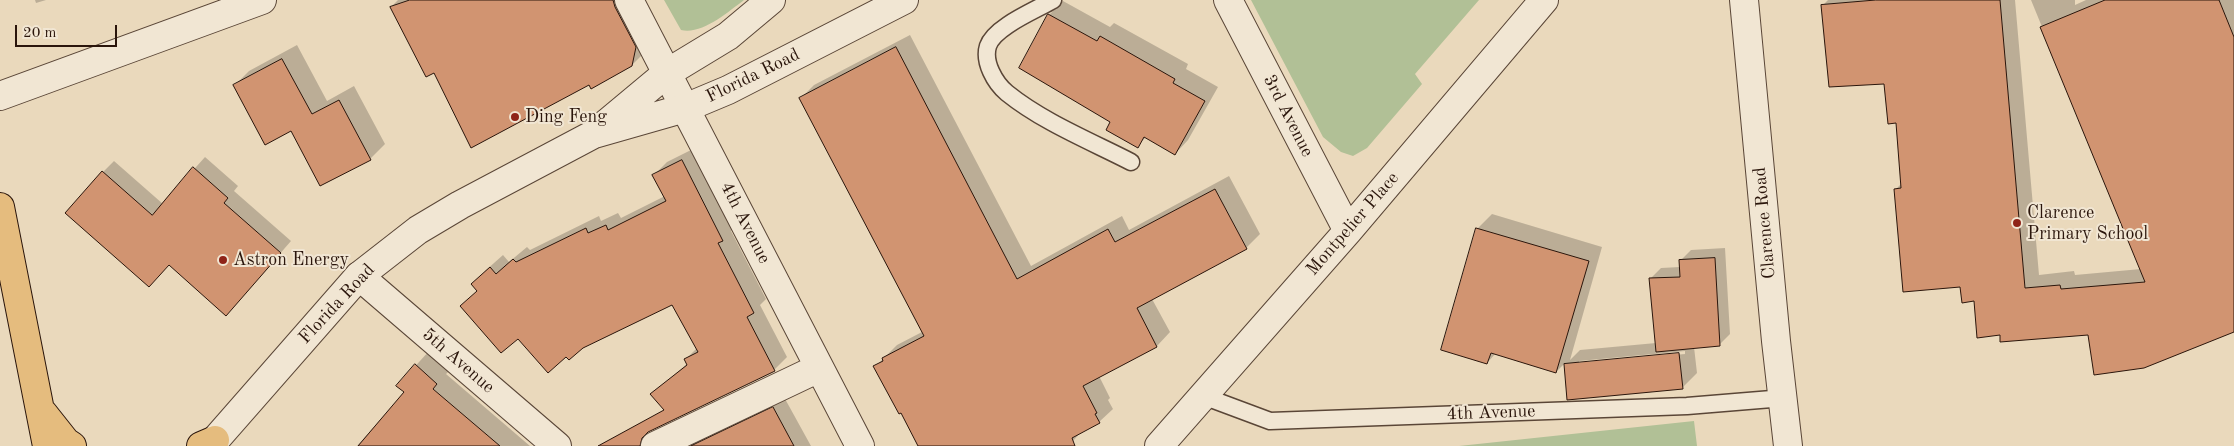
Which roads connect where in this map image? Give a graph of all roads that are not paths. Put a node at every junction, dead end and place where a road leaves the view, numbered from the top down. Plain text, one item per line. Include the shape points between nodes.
1 (262, 0) edge
2 (629, 0) edge
3 (771, 0) edge
4 (904, 0) edge
5 (1053, 0) edge
6 (1228, 0) edge
7 (1544, 0) edge
8 (1744, 0) edge
9 (667, 73) junction
10 (0, 96) edge
11 (685, 108) junction
12 (594, 134) junction
13 (1130, 162) dead end
14 (0, 207) edge
15 (1348, 231) junction
16 (359, 276) junction
17 (819, 368) junction
18 (1203, 396) junction
19 (1784, 398) junction
20 (40, 410) junction
21 (209, 444) edge
22 (48, 446) edge
23 (72, 446) edge
24 (557, 446) edge
25 (655, 446) edge
26 (860, 446) edge
27 (1160, 446) edge
28 (1788, 446) edge

1 - 10 street
2 - 9 street, 4th Avenue
3 - 9 street, Florida Road via 728,36
4 - 11 street, Florida Road via 728,90
5 - 13 lane via 994,36 988,46 988,62 993,75 1006,92 1043,116
6 - 15 street, 3rd Avenue
7 - 15 street, Montpelier Place
8 - 19 street, Clarence Road
9 - 11 street, 4th Avenue
9 - 12 street, Florida Road
11 - 12 street, Florida Road
11 - 17 street, 4th Avenue
12 - 16 street, Florida Road via 418,230
14 - 20 main road
15 - 18 street, Montpelier Place
16 - 21 street, Florida Road
16 - 24 street, 5th Avenue
17 - 25 street
17 - 26 street, 4th Avenue
18 - 19 lane, 4th Avenue via 1270,420 1687,406
18 - 27 street, Montpelier Place
19 - 28 street, Clarence Road
20 - 22 main road
20 - 23 main road

